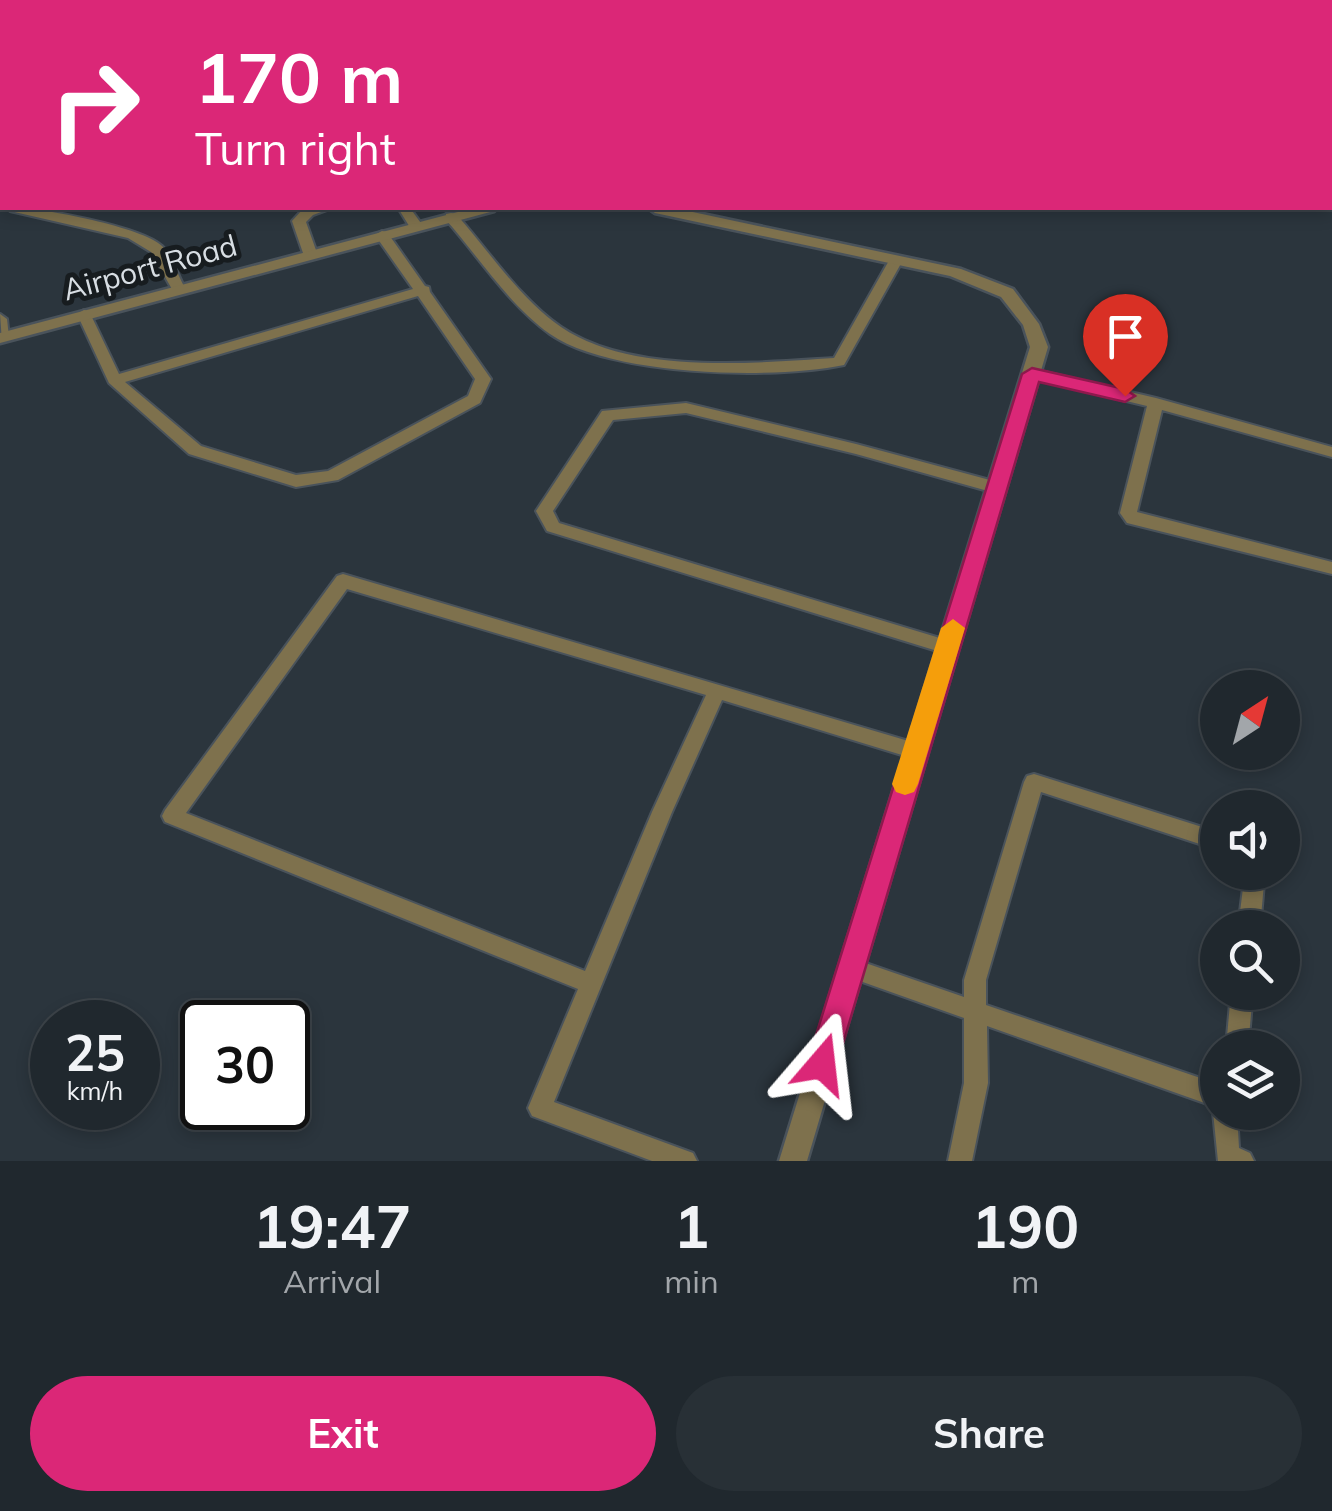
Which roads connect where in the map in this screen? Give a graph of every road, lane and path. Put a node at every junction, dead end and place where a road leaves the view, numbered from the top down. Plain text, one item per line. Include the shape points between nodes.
1 (24, 210) edge
2 (316, 210) edge
3 (405, 210) edge
4 (481, 210) edge
5 (664, 210) edge
6 (451, 217) junction
7 (416, 226) junction
8 (382, 235) junction
9 (310, 253) junction
10 (896, 260) junction
11 (178, 288) junction
12 (424, 290) junction
13 (84, 314) junction
14 (0, 319) edge
15 (1, 337) edge
16 (1032, 374) junction
17 (114, 380) junction
18 (1156, 403) junction
19 (1332, 452) edge
20 (995, 487) junction
21 (1332, 568) edge
22 (947, 647) junction
23 (717, 692) junction
24 (915, 751) junction
25 (1200, 836) edge
26 (850, 968) junction
27 (591, 984) junction
28 (978, 1012) junction
29 (1200, 1090) edge
30 (1226, 1130) edge
31 (685, 1161) edge
32 (793, 1161) edge
33 (960, 1161) edge
34 (1242, 1161) edge

1 - 11 lane via 133,235 157,249
2 - 9 lane via 299,222
3 - 7 lane
4 - 6 street, Airport Road
5 - 10 street
6 - 7 street, Airport Road
6 - 10 lane via 556,330 605,356 764,368 839,362
7 - 8 street, Airport Road
8 - 9 street, Airport Road
8 - 12 lane
9 - 11 street, Airport Road
10 - 16 street via 955,272 1006,293 1039,347
11 - 13 street, Airport Road
12 - 17 lane
12 - 17 lane via 483,379 475,399 332,476 296,481 196,450
13 - 15 street, Airport Road
13 - 17 lane
14 - 15 lane
16 - 18 lane
16 - 20 street
18 - 19 lane
18 - 21 lane via 1128,513 1133,520
20 - 22 street
20 - 22 lane via 686,408 608,416 544,510 553,526
22 - 24 street
23 - 24 lane
23 - 27 lane
23 - 27 lane via 343,581 172,816
24 - 26 street
25 - 28 lane via 1034,782 975,980
26 - 28 lane
26 - 32 street
27 - 31 lane via 540,1108
28 - 29 lane
28 - 33 lane via 976,1083
30 - 34 lane via 1228,1156

